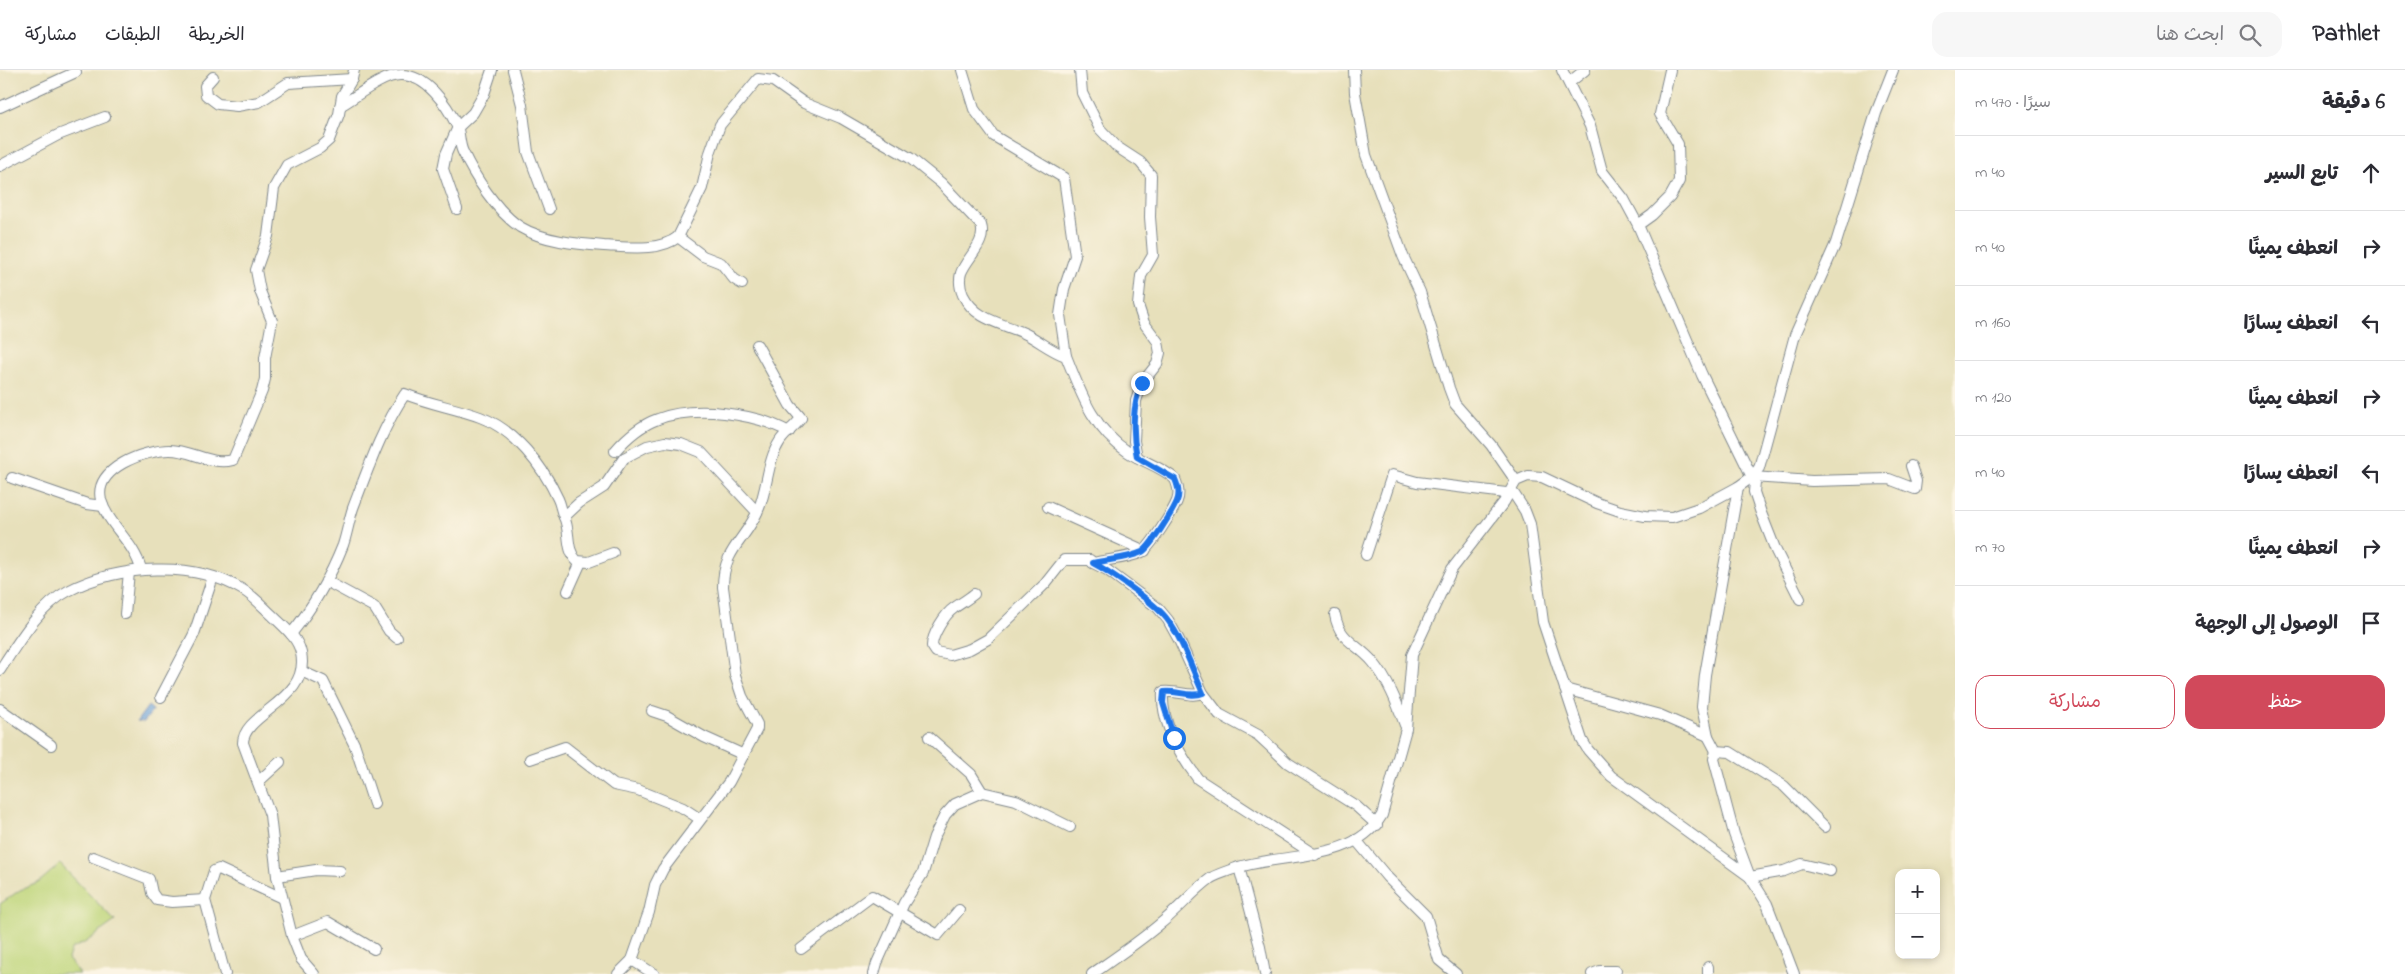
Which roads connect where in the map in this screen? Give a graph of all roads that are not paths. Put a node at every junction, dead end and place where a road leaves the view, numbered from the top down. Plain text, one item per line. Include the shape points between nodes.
1 (492, 70) edge
2 (514, 70) edge
3 (962, 70) edge
4 (1080, 70) edge
5 (1354, 70) edge
6 (1562, 70) edge
7 (1585, 70) edge
8 (1670, 70) edge
9 (1893, 70) edge
10 (76, 72) dead end
11 (353, 74) edge
12 (213, 76) dead end
13 (1570, 82) junction
14 (340, 106) junction
15 (0, 107) edge
16 (104, 117) dead end
17 (458, 127) junction
18 (0, 166) edge
19 (457, 209) dead end
20 (549, 209) dead end
21 (1638, 225) junction
22 (678, 237) junction
23 (742, 284) dead end
24 (758, 345) dead end
25 (1066, 356) junction
26 (789, 432) junction
27 (615, 450) dead end
28 (1137, 457) junction
29 (1911, 466) dead end
30 (1752, 476) junction
31 (12, 478) dead end
32 (1516, 481) junction
33 (1738, 487) junction
34 (1509, 493) junction
35 (103, 506) junction
36 (1048, 507) dead end
37 (757, 512) junction
38 (564, 517) junction
39 (1144, 551) junction
40 (613, 553) dead end
41 (1366, 555) dead end
42 (581, 562) junction
43 (1093, 563) junction
44 (141, 570) junction
45 (129, 572) junction
46 (213, 577) junction
47 (326, 581) junction
48 (568, 590) dead end
49 (974, 594) dead end
50 (1800, 599) dead end
51 (125, 614) dead end
52 (1335, 615) dead end
53 (291, 634) junction
54 (398, 638) dead end
55 (0, 670) edge
56 (301, 671) junction
57 (1565, 689) junction
58 (1203, 693) junction
59 (161, 697) dead end
60 (0, 710) edge
61 (652, 711) dead end
62 (1406, 729) junction
63 (1708, 736) junction
64 (929, 737) dead end
65 (50, 745) dead end
66 (1716, 750) junction
67 (744, 755) junction
68 (530, 759) dead end
69 (280, 762) dead end
70 (258, 782) junction
71 (982, 792) junction
72 (374, 804) dead end
73 (700, 818) junction
74 (1377, 825) junction
75 (1070, 827) dead end
76 (1826, 827) dead end
77 (1356, 840) junction
78 (1315, 855) junction
79 (93, 857) dead end
80 (1239, 867) junction
81 (340, 871) dead end
82 (1830, 871) dead end
83 (278, 876) junction
84 (1750, 877) junction
85 (282, 898) junction
86 (205, 900) junction
87 (959, 910) dead end
88 (900, 913) junction
89 (292, 936) junction
90 (374, 949) dead end
91 (801, 949) dead end
92 (632, 960) junction
93 (1616, 971) dead end
94 (225, 974) edge
95 (314, 974) edge
96 (618, 974) edge
97 (654, 974) edge
98 (874, 974) edge
99 (1092, 974) edge
100 (1265, 974) edge
101 (1456, 974) edge
102 (1592, 974) edge
103 (1794, 974) edge

1 - 17 street via 489,84 476,108
2 - 20 street via 528,152
3 - 25 street via 974,109 994,136 1064,178 1075,256 1064,289 1060,315
4 - 28 street via 1082,93 1100,129 1151,175 1153,256 1141,276 1138,305 1160,352 1157,364 1142,383 1136,401 1134,441
5 - 32 street via 1366,155 1403,256 1420,292 1455,404 1491,445
6 - 13 street
7 - 13 street
8 - 21 street via 1660,114 1678,144 1678,181 1670,197
9 - 30 street via 1876,113 1836,243 1795,335 1762,460
10 - 15 street
11 - 12 street via 288,83 259,102 236,106 218,104 206,95 205,86
11 - 14 street
13 - 21 street via 1590,126 1602,170 1624,199
14 - 17 street via 393,76 410,76 431,89
14 - 35 street via 329,140 287,165 274,188 268,236 256,270 272,321 265,358 265,379 233,460 219,462 172,450 140,457 117,466 106,476 100,493
16 - 18 street via 58,135
17 - 19 street via 443,169
17 - 22 street via 462,149 481,184 510,219 532,234 628,248 657,245
21 - 30 street via 1702,374
22 - 23 street via 703,256 722,263
22 - 25 street via 702,188 720,126 754,81 768,78 804,103 841,118 910,158 940,183 977,220 982,230 981,240 961,274 960,287 967,301 985,319 1021,332
24 - 26 street via 790,405 801,418
25 - 28 street via 1092,416 1117,443
26 - 27 street via 734,414 686,414 659,418 628,436
26 - 37 street via 776,448
28 - 39 street via 1170,474 1179,491 1177,501 1154,541
29 - 30 street via 1916,480 1915,489 1889,479 1812,480
30 - 33 street
30 - 50 street via 1761,513
31 - 35 street via 87,504
32 - 33 street via 1528,476 1542,476 1609,507 1660,517 1681,515
32 - 34 street
33 - 63 street via 1705,675 1702,707
34 - 41 street via 1416,482 1392,475
34 - 57 street via 1516,495 1530,524 1543,622
34 - 62 street via 1452,569 1412,655
35 - 44 street via 137,555
36 - 39 street
37 - 38 street via 701,452 665,442 624,458 604,486
37 - 67 street via 727,558 723,572 736,676 742,696 757,724 756,734
38 - 42 street via 571,553
38 - 47 street via 548,480 505,431 478,416 406,394 381,437 343,545
39 - 43 street
40 - 42 street
42 - 48 street
43 - 49 street via 1090,560 1064,560 1045,584 988,639 960,653 943,655 936,652 932,646 934,636 953,608
43 - 58 street via 1158,608 1179,640
44 - 45 street
44 - 46 street via 177,570
45 - 51 street
45 - 55 street via 80,586 60,596 24,634
46 - 53 street via 251,596
46 - 59 street via 194,634
47 - 53 street via 312,607
47 - 54 street via 374,607 389,631
52 - 62 street via 1337,628 1344,637 1367,655 1380,672
53 - 56 street via 301,653
56 - 70 street via 290,691 245,732 243,743
56 - 72 street via 323,681 355,746
57 - 63 street via 1660,715
57 - 84 street via 1582,740 1599,766
58 - 74 street via 1219,714 1258,736 1288,763 1356,806
58 - 78 street via 1164,692 1163,703 1171,729 1186,762 1198,779
60 - 65 street
61 - 67 street
62 - 74 street
63 - 66 street
64 - 71 street via 971,774
66 - 76 street via 1730,752 1784,786
66 - 84 street via 1714,759 1734,834
67 - 73 street via 729,782
68 - 73 street via 565,747 614,784 638,790
69 - 70 street
70 - 83 street via 270,815
71 - 75 street via 1016,800
71 - 88 street via 955,804 945,815 934,837 923,874
73 - 92 street via 655,885
74 - 77 street
77 - 78 street
77 - 101 street via 1386,878 1426,916 1439,960
78 - 80 street
79 - 86 street via 149,879 157,900
80 - 99 street via 1212,878 1160,924
80 - 100 street
81 - 83 street via 316,870
82 - 84 street via 1802,864
83 - 85 street
84 - 103 street via 1767,904
85 - 86 street via 219,869 214,872
85 - 89 street
86 - 94 street
87 - 88 street via 938,935
88 - 91 street via 872,896
88 - 98 street
89 - 90 street via 328,922
89 - 95 street via 301,959
92 - 96 street
92 - 97 street
93 - 102 street

